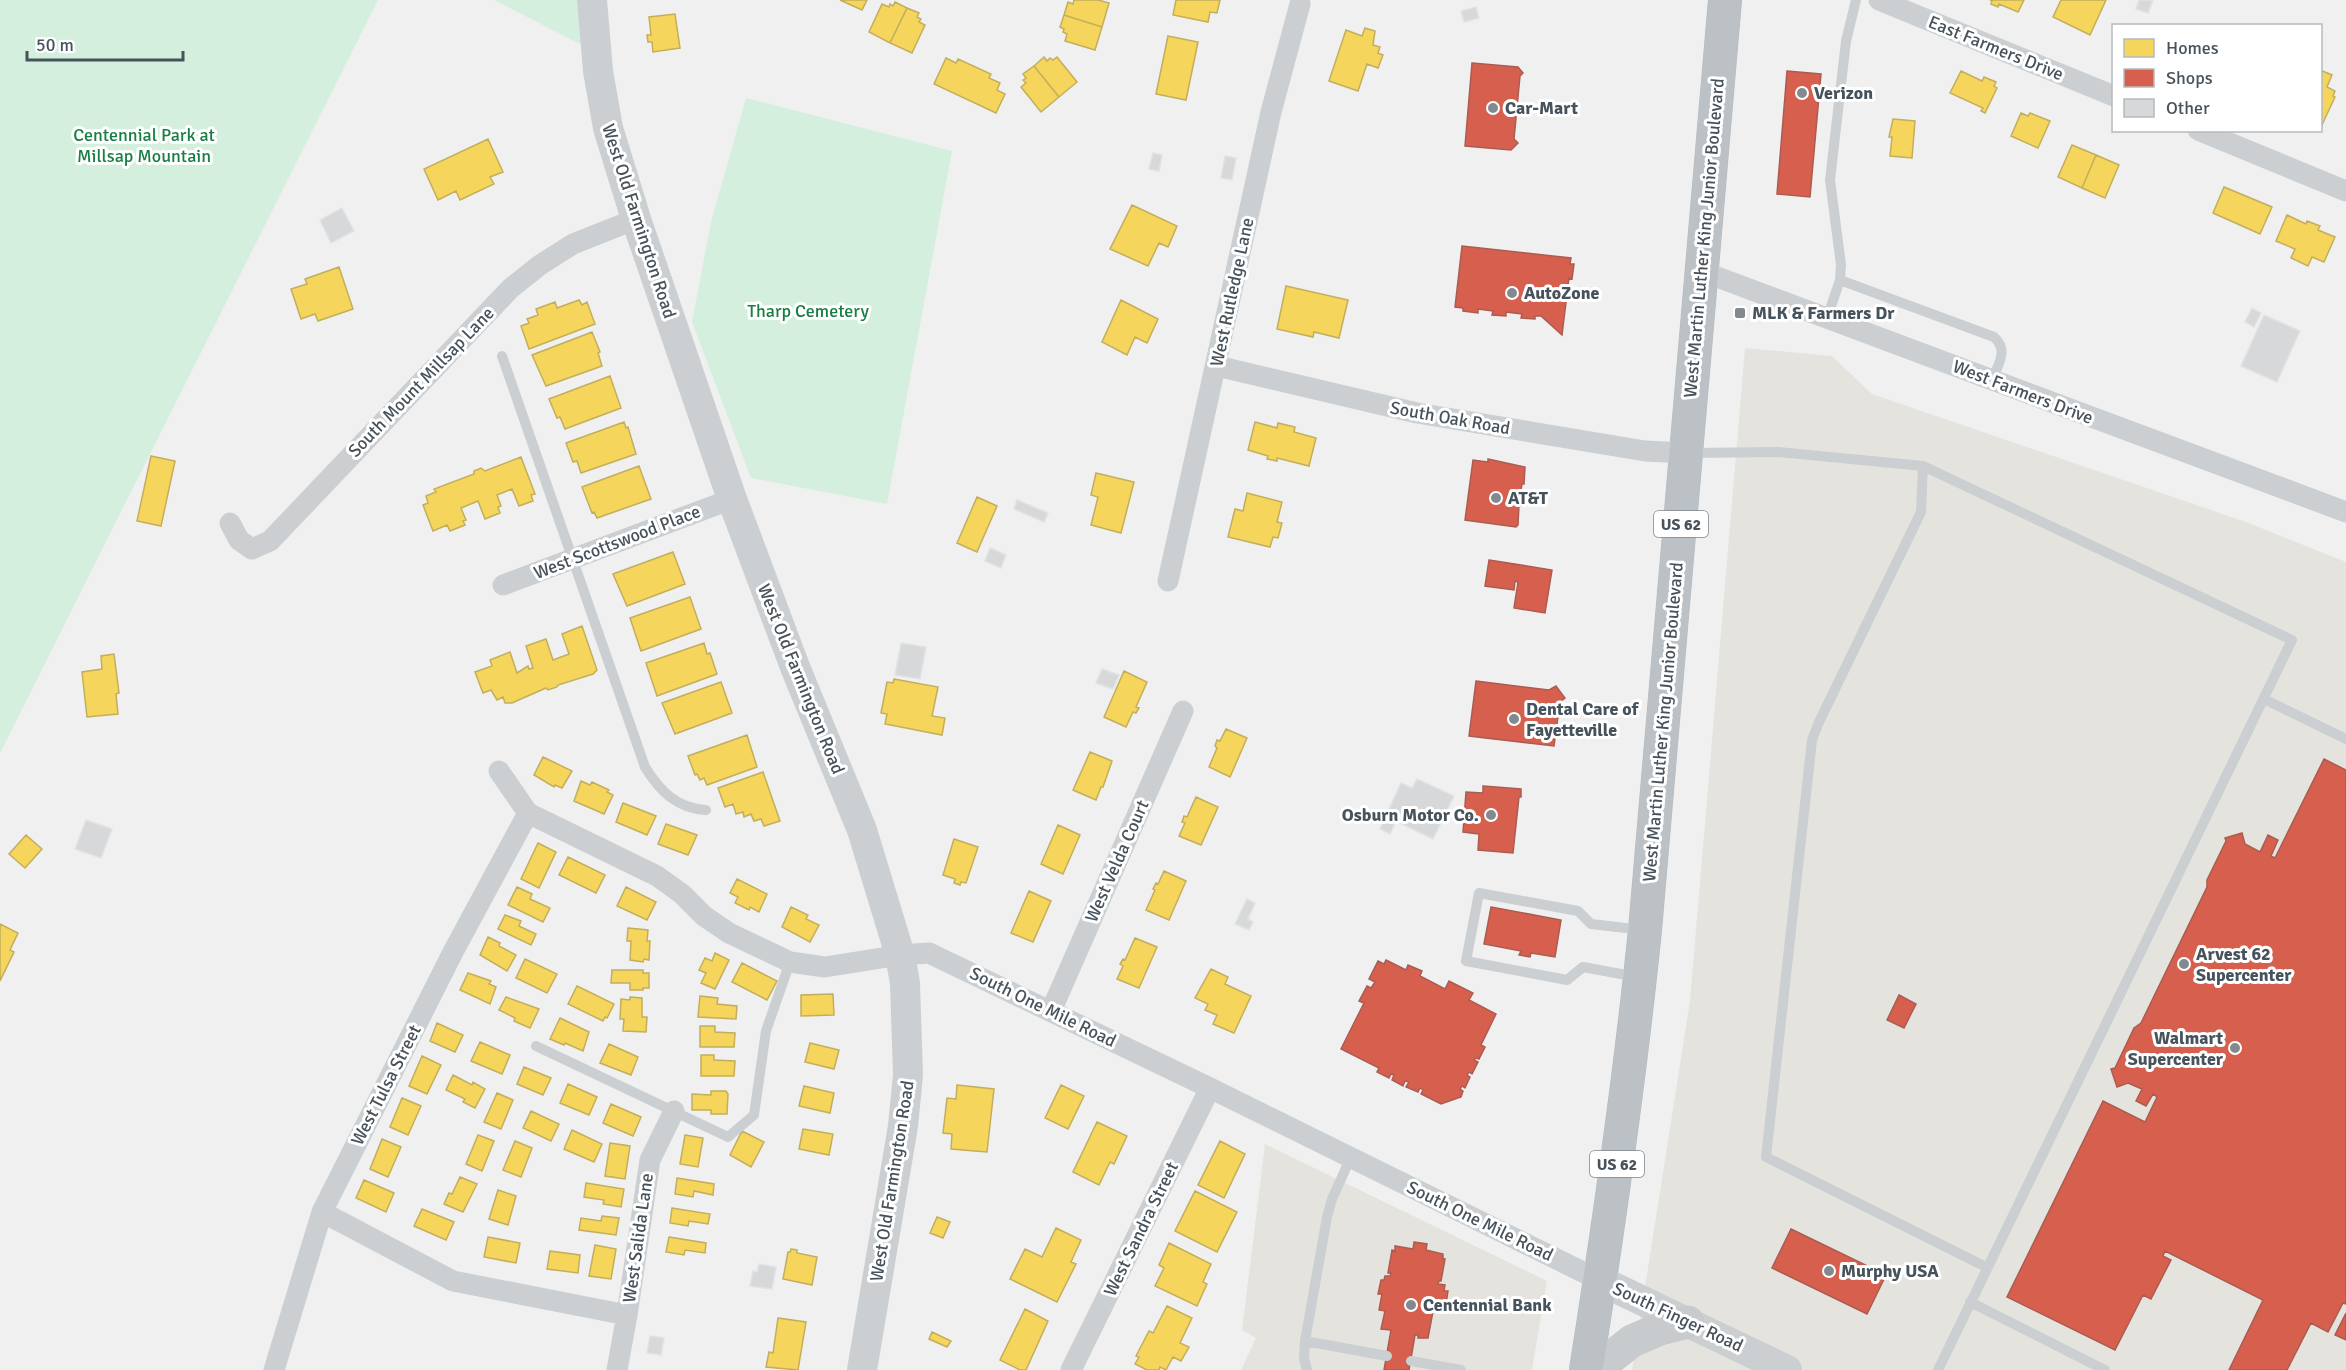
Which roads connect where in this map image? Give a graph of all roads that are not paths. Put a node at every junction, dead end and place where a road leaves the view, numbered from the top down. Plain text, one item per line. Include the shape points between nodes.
1 (592, 0) edge
2 (1725, 0) edge
3 (1856, 0) edge
4 (1879, 0) edge
5 (1300, 4) dead end
6 (2112, 95) edge
7 (2203, 132) edge
8 (2346, 191) edge
9 (636, 219) junction
10 (1701, 271) junction
11 (1840, 280) junction
12 (1827, 318) junction
13 (502, 356) dead end
14 (1216, 366) junction
15 (1992, 380) junction
16 (1687, 453) junction
17 (1923, 466) junction
18 (732, 499) junction
19 (2346, 512) edge
20 (230, 523) dead end
21 (573, 559) junction
22 (1168, 580) dead end
23 (503, 585) dead end
24 (2264, 699) junction
25 (1183, 711) dead end
26 (2346, 739) edge
27 (498, 771) dead end
28 (706, 810) dead end
29 (528, 813) junction
30 (1645, 930) junction
31 (900, 955) junction
32 (790, 962) junction
33 (1640, 977) junction
34 (1051, 1011) junction
35 (536, 1046) dead end
36 (1210, 1088) junction
37 (674, 1111) junction
38 (1351, 1157) junction
39 (322, 1212) junction
40 (1986, 1267) junction
41 (1601, 1281) junction
42 (1970, 1302) junction
43 (627, 1315) junction
44 (1688, 1322) junction
45 (1305, 1341) junction
46 (1387, 1356) dead end
47 (1411, 1360) dead end
48 (273, 1370) edge
49 (617, 1370) edge
50 (862, 1370) edge
51 (1071, 1370) edge
52 (1307, 1370) edge
53 (1461, 1370) edge
54 (1586, 1370) edge
55 (1595, 1370) edge
56 (1787, 1370) edge
57 (1938, 1370) edge
58 (2105, 1370) edge

1 - 9 street, West Old Farmington Road via 608,128
2 - 10 highway, West Martin Luther King Junior Boulevard / US 62
3 - 11 lane via 1846,40 1830,180
4 - 6 street, East Farmers Drive
5 - 14 street, West Rutledge Lane via 1271,112
7 - 8 street
9 - 18 street, West Old Farmington Road
9 - 20 street, South Mount Millsap Lane via 573,244 511,288 270,541 252,549 239,540
10 - 12 street, West Farmers Drive
10 - 16 highway, West Martin Luther King Junior Boulevard / US 62
11 - 12 lane
11 - 15 lane via 1994,338 2003,351
12 - 15 street, West Farmers Drive
13 - 21 lane
14 - 16 street, South Oak Road via 1417,413 1646,452
14 - 22 street, West Rutledge Lane
15 - 19 street, West Farmers Drive
16 - 17 lane via 1778,452
16 - 30 highway, West Martin Luther King Junior Boulevard / US 62
17 - 24 lane via 2292,640
17 - 40 lane via 1921,512 1812,740 1766,1157
18 - 21 street, West Scottswood Place
18 - 31 street, West Old Farmington Road via 862,830
21 - 23 street, West Scottswood Place
21 - 28 lane via 645,767 668,796
24 - 26 lane
24 - 40 lane
25 - 34 street, West Velda Court
27 - 29 street, South One Mile Road
29 - 32 street, South One Mile Road via 657,876 729,933
29 - 39 street, West Tulsa Street
30 - 33 highway, West Martin Luther King Junior Boulevard / US 62
30 - 33 lane via 1591,924 1578,911 1479,893 1466,961 1567,980 1583,967
31 - 32 street, South One Mile Road via 825,967
31 - 34 street, South One Mile Road via 929,953
31 - 50 street, West Old Farmington Road via 905,983 908,1075
32 - 37 lane via 766,1032 754,1115 728,1137
33 - 41 highway, West Martin Luther King Junior Boulevard / US 62
34 - 36 street, South One Mile Road
35 - 37 lane
36 - 38 street, South One Mile Road
36 - 51 street, West Sandra Street
37 - 43 street, West Salida Lane via 650,1160
38 - 41 street, South One Mile Road
38 - 45 lane via 1327,1217
39 - 43 street via 453,1281
39 - 48 street, West Tulsa Street
40 - 42 lane
41 - 44 street, South Finger Road
41 - 54 highway, West Martin Luther King Junior Boulevard / US 62
42 - 57 lane
42 - 58 lane
43 - 49 street, West Salida Lane
44 - 55 main road via 1632,1341
44 - 56 street, South Finger Road
45 - 46 lane
45 - 52 lane
47 - 53 lane

